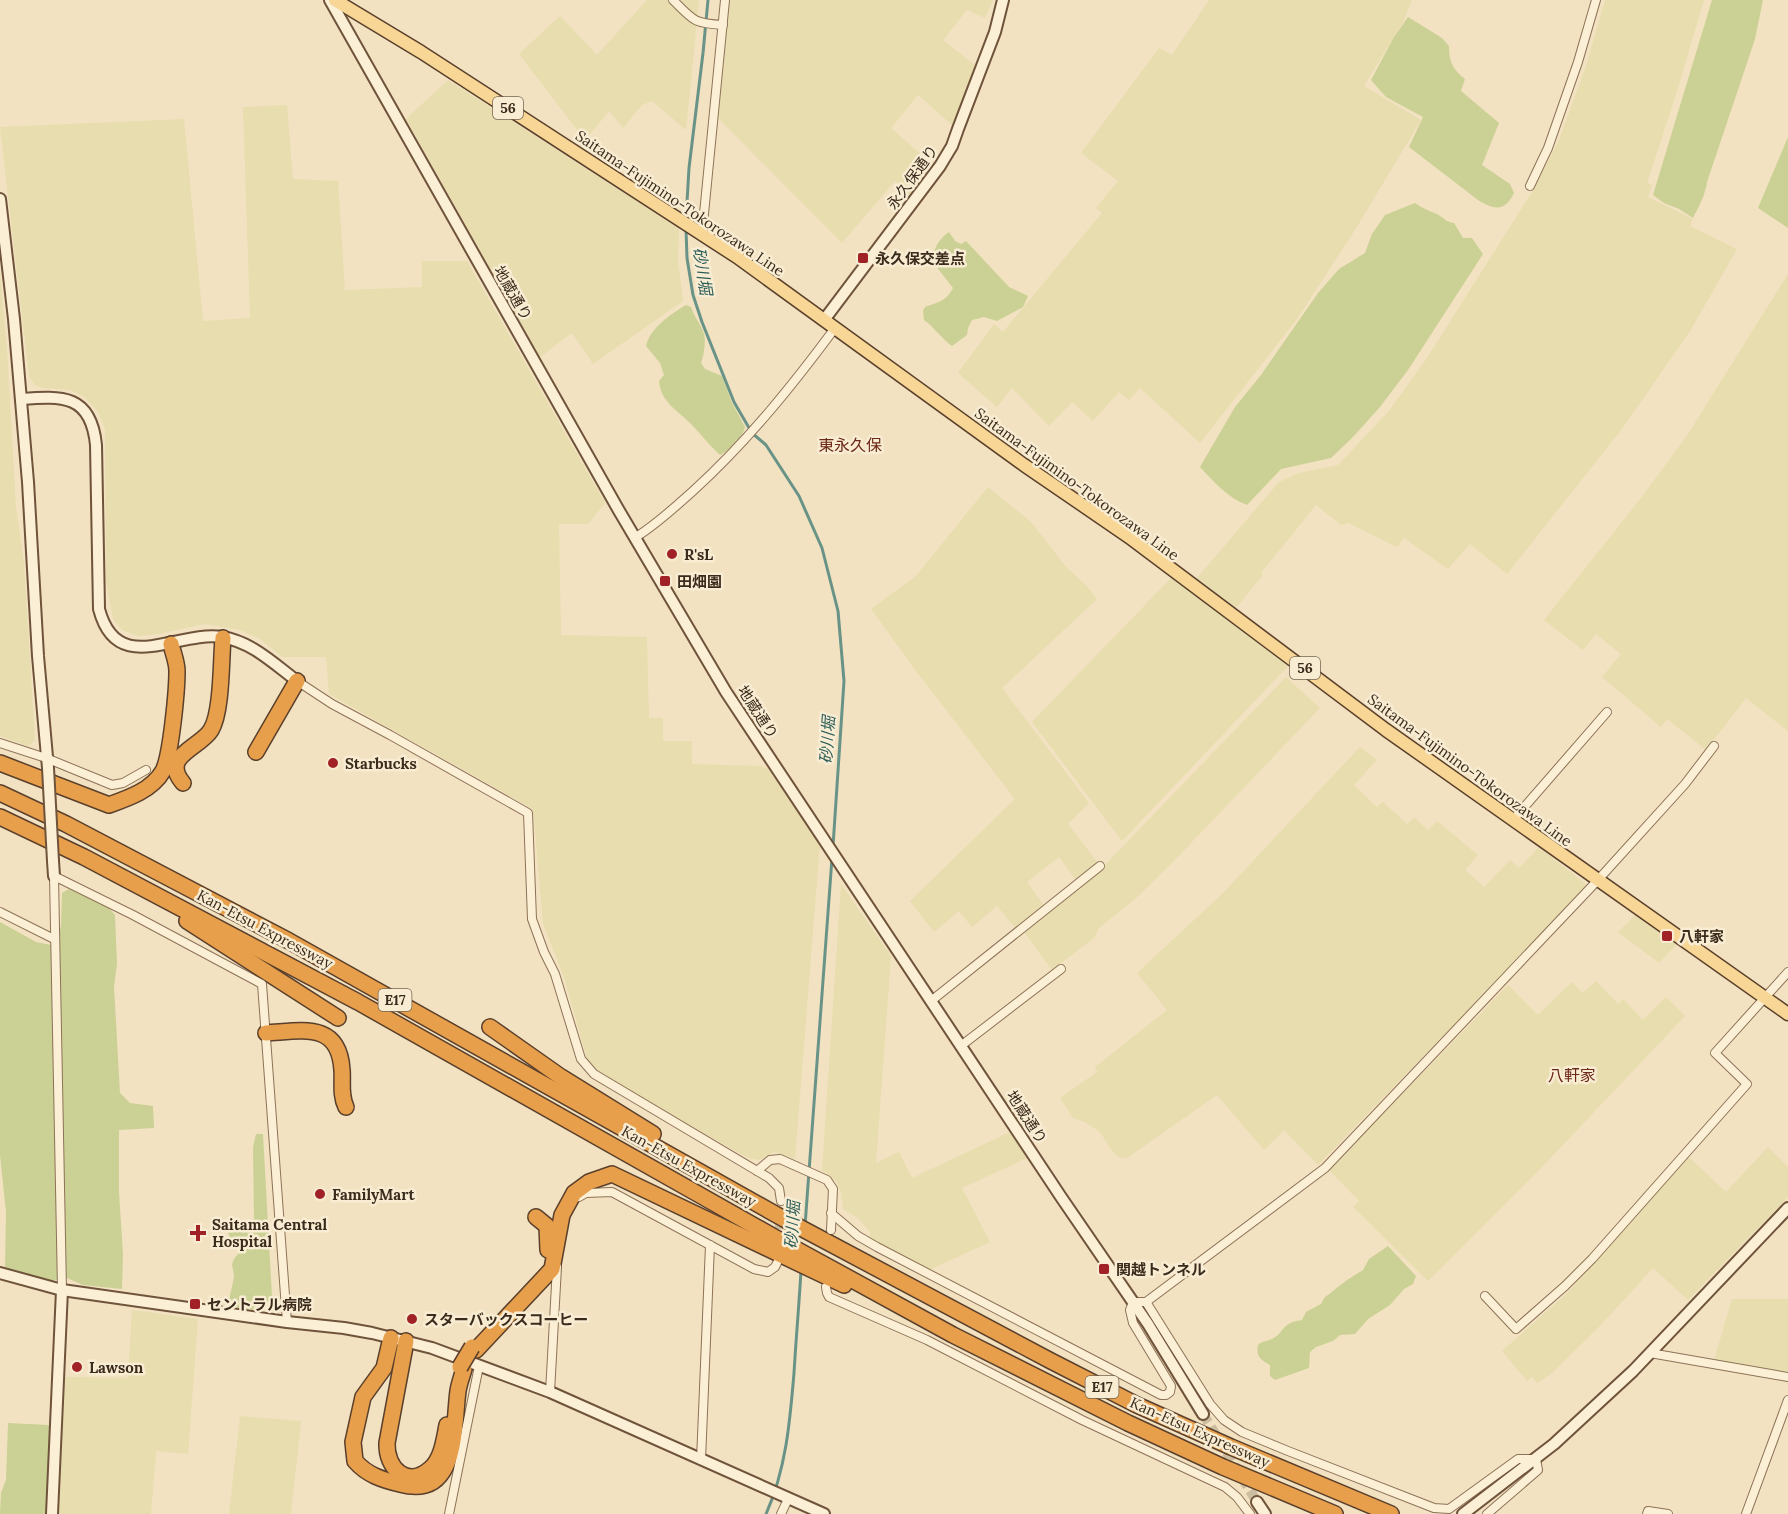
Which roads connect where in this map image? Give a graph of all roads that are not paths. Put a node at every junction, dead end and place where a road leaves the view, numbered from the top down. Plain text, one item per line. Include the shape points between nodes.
1 (330, 0) edge
2 (335, 0) edge
3 (673, 0) edge
4 (725, 0) edge
5 (1003, 0) edge
6 (1596, 0) edge
7 (723, 25) junction
8 (1530, 186) dead end
9 (0, 199) edge
10 (700, 233) junction
11 (824, 320) junction
12 (835, 328) junction
13 (21, 399) junction
14 (636, 537) junction
15 (223, 638) junction
16 (171, 644) junction
17 (297, 681) junction
18 (1607, 712) dead end
19 (0, 743) edge
20 (1714, 746) dead end
21 (256, 752) dead end
22 (0, 763) edge
23 (47, 763) junction
24 (146, 770) dead end
25 (183, 783) dead end
26 (0, 793) edge
27 (0, 817) edge
28 (1513, 820) junction
29 (84, 857) junction
30 (1100, 866) dead end
31 (54, 876) junction
32 (1598, 880) junction
33 (0, 912) edge
34 (54, 939) junction
35 (1061, 969) dead end
36 (1788, 972) edge
37 (1765, 998) junction
38 (931, 1001) junction
39 (1788, 1014) edge
40 (338, 1018) dead end
41 (490, 1027) dead end
42 (266, 1034) junction
43 (962, 1046) junction
44 (346, 1107) dead end
45 (757, 1171) junction
46 (726, 1187) junction
47 (781, 1201) tunnel mouth
48 (1788, 1208) edge
49 (831, 1213) junction
50 (536, 1217) dead end
51 (826, 1235) junction
52 (710, 1245) junction
53 (781, 1254) junction
54 (0, 1273) edge
55 (823, 1275) junction
56 (62, 1290) junction
57 (1485, 1296) dead end
58 (1133, 1302) junction
59 (1146, 1302) junction
60 (287, 1322) junction
61 (391, 1338) junction
62 (406, 1341) junction
63 (474, 1349) junction
64 (1650, 1353) junction
65 (468, 1367) junction
66 (1788, 1377) edge
67 (549, 1392) junction
68 (1788, 1400) edge
69 (1203, 1414) tunnel mouth
70 (1536, 1459) junction
71 (701, 1460) junction
72 (786, 1498) junction
73 (1257, 1502) tunnel mouth
74 (52, 1514) edge
75 (449, 1514) edge
76 (781, 1514) edge
77 (824, 1514) edge
78 (1250, 1514) edge
79 (1265, 1514) edge
80 (1335, 1514) edge
81 (1391, 1514) edge
82 (1463, 1514) edge
83 (1487, 1514) edge
84 (1647, 1514) edge
85 (1668, 1514) edge
86 (1746, 1514) edge

1 - 14 street, 地蔵通り
2 - 10 main road, Saitama-Fujimino-Tokorozawa Line / 56
3 - 7 street via 700,24
4 - 7 street
5 - 11 street, 永久保通り via 995,32 952,146
6 - 8 street via 1548,148
7 - 10 street
9 - 13 street
10 - 11 main road, Saitama-Fujimino-Tokorozawa Line / 56
11 - 12 main road, Saitama-Fujimino-Tokorozawa Line / 56
12 - 14 street via 743,443
12 - 28 main road, Saitama-Fujimino-Tokorozawa Line / 56 via 1129,537
13 - 16 street via 68,399 84,412 95,436 97,589 102,621 111,634 126,644 140,648
13 - 23 street
14 - 38 street, 地蔵通り via 726,692
15 - 16 street via 198,637
15 - 17 street via 252,648
15 - 25 highway via 217,719 207,736 179,757 177,776
16 - 22 highway via 177,670 169,750 162,772 139,793 109,805
17 - 21 highway
17 - 45 street via 528,813 532,919 555,974 581,1059 594,1074
18 - 28 street
19 - 23 street
20 - 32 street
23 - 24 street via 112,785
23 - 31 street, bridge
26 - 46 highway, Kan-Etsu Expressway / E17 via 289,941
27 - 29 highway, Kan-Etsu Expressway / E17
28 - 32 main road, Saitama-Fujimino-Tokorozawa Line / 56
29 - 40 highway
29 - 53 highway, Kan-Etsu Expressway / E17 via 358,1002
30 - 38 street
31 - 34 street
31 - 42 street via 262,984
32 - 37 main road, Saitama-Fujimino-Tokorozawa Line / 56
32 - 59 street via 1325,1168
33 - 34 street
34 - 56 street
35 - 43 street
36 - 37 street
37 - 39 main road, Saitama-Fujimino-Tokorozawa Line / 56
37 - 57 street via 1715,1053 1748,1084 1592,1259 1516,1329
38 - 43 street, 地蔵通り
41 - 46 highway
42 - 44 highway via 312,1030 330,1039 340,1054 342,1099
42 - 60 street
43 - 58 street, 地蔵通り
45 - 47 street via 779,1188
45 - 49 street via 775,1158 820,1177 832,1184
46 - 51 highway, Kan-Etsu Expressway / E17 via 784,1219
48 - 64 street
49 - 51 street
49 - 58 street via 877,1247 1150,1390 1167,1395 1171,1386 1133,1323
50 - 63 highway via 547,1226 546,1265 532,1286
51 - 81 highway, Kan-Etsu Expressway / E17 via 1137,1405
52 - 53 street via 764,1272 775,1267
52 - 67 street via 612,1192 586,1193 575,1199 563,1214 559,1233
52 - 71 street
53 - 55 highway, Kan-Etsu Expressway
53 - 63 highway via 612,1174 589,1182 574,1193 561,1215 552,1269
54 - 56 street
55 - 78 street via 829,1297 927,1340 1082,1420 1225,1487
55 - 80 highway, Kan-Etsu Expressway / E17 via 954,1335 1128,1423
56 - 60 street
56 - 74 street
58 - 59 street
58 - 69 street, 地蔵通り
59 - 70 street via 1224,1420 1242,1432 1338,1472 1434,1508 1449,1509 1518,1459
60 - 61 street
61 - 62 street
61 - 65 highway via 384,1368 363,1397 353,1442 355,1461 368,1474 412,1487 432,1482 439,1475 453,1448 458,1390
62 - 65 street via 432,1348
62 - 65 highway via 386,1455 407,1477 423,1474 436,1461
63 - 65 highway, bridge
64 - 66 street
64 - 70 street
65 - 67 street
65 - 75 street
67 - 71 street
68 - 86 street
70 - 82 street
70 - 83 street via 1538,1470
71 - 72 street
72 - 76 street
72 - 77 street
73 - 79 street
84 - 85 street

